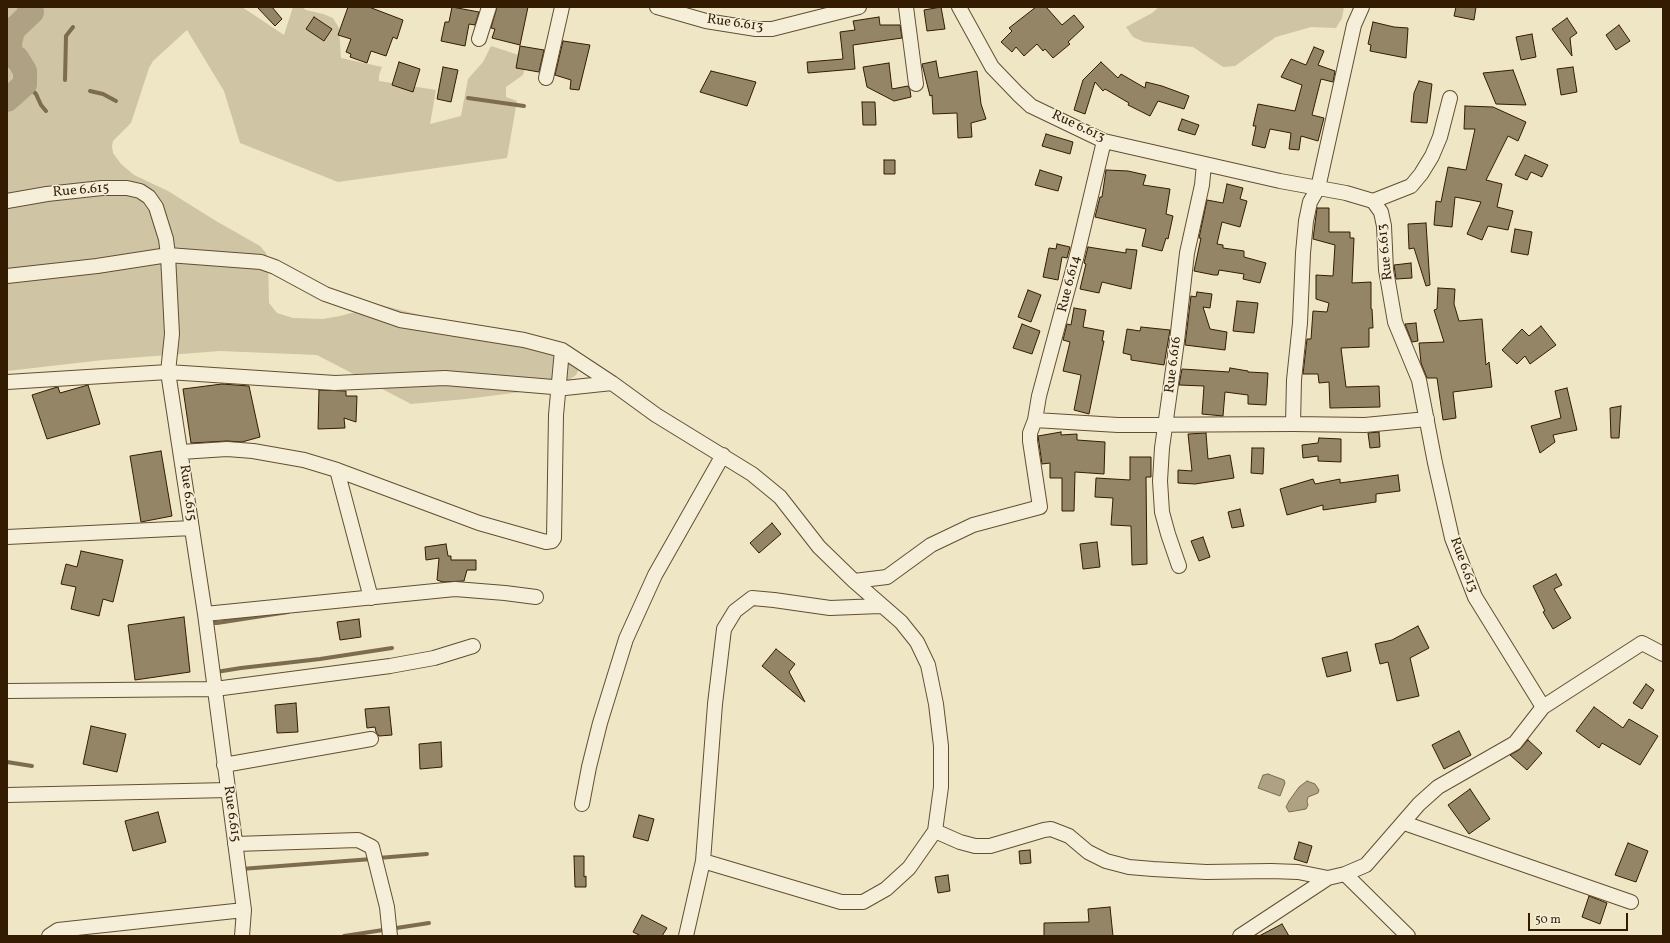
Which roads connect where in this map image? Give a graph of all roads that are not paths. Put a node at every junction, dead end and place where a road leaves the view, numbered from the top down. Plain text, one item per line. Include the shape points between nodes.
1 (488, 7) edge
2 (562, 7) edge
3 (657, 7) edge
4 (859, 7) edge
5 (906, 7) edge
6 (959, 7) edge
7 (1362, 7) edge
8 (479, 39) dead end
9 (546, 78) dead end
10 (916, 84) dead end
11 (1450, 98) dead end
12 (1104, 141) junction
13 (1204, 164) junction
14 (1318, 188) junction
15 (7, 201) edge
16 (1373, 201) junction
17 (168, 255) junction
18 (7, 276) edge
19 (562, 350) junction
20 (168, 372) junction
21 (7, 382) edge
22 (612, 383) junction
23 (558, 387) junction
24 (1427, 419) junction
25 (1038, 420) junction
26 (1166, 424) junction
27 (1293, 424) junction
28 (182, 452) junction
29 (723, 455) junction
30 (337, 470) junction
31 (192, 528) junction
32 (7, 537) edge
33 (1179, 566) dead end
34 (854, 581) junction
35 (536, 597) dead end
36 (371, 598) junction
37 (880, 606) junction
38 (205, 614) junction
39 (473, 646) dead end
40 (1663, 654) edge
41 (215, 689) junction
42 (7, 691) edge
43 (1543, 707) junction
44 (371, 739) dead end
45 (224, 765) junction
46 (228, 790) junction
47 (7, 795) edge
48 (582, 804) dead end
49 (1404, 823) junction
50 (935, 831) junction
51 (235, 844) junction
52 (703, 861) junction
53 (1344, 874) junction
54 (1328, 878) junction
55 (1631, 902) dead end
56 (244, 910) junction
57 (50, 936) edge
58 (242, 936) edge
59 (390, 936) edge
60 (686, 936) edge
61 (1240, 936) edge
62 (1408, 936) edge

1 - 8 street
2 - 9 street
3 - 4 street, Rue 6.613 via 706,21 756,29 772,29
5 - 10 street
6 - 12 street, Rue 6.613 via 992,67 1018,94 1031,106
7 - 14 street via 1354,25
11 - 16 street via 1440,137 1421,174 1411,186
12 - 13 street, Rue 6.613
12 - 25 street, Rue 6.614 via 1039,396
13 - 14 street, Rue 6.613
13 - 26 street, Rue 6.616 via 1187,253
14 - 16 street, Rue 6.613
14 - 27 street via 1310,202 1302,253
15 - 17 street, Rue 6.615 via 102,188 140,191 149,197 156,207
16 - 24 street, Rue 6.613 via 1381,212 1384,226 1386,270 1396,322 1420,380
17 - 18 street
17 - 19 street via 261,262 325,294 400,320 524,340
17 - 20 street, Rue 6.615 via 172,334
19 - 22 street
19 - 23 street
20 - 21 street
20 - 23 street via 335,383 445,378
20 - 28 street, Rue 6.615
22 - 23 street
22 - 29 street via 656,415
23 - 30 street via 552,541 546,542 479,523
24 - 27 street via 1365,425
24 - 43 street, Rue 6.613 via 1452,538 1475,597
25 - 26 street via 1118,425
25 - 34 street, Rue 6.614 via 1030,433 1030,441 1040,506 973,525 931,545 887,577
26 - 27 street
26 - 33 street, Rue 6.616 via 1160,481 1162,512
28 - 30 street via 227,449 253,451 304,460
28 - 31 street, Rue 6.615
29 - 34 street via 780,497 818,547
29 - 48 street via 655,575 626,638 600,723
30 - 36 street
31 - 32 street
31 - 38 street, Rue 6.615
34 - 37 street
35 - 36 street via 454,589
36 - 38 street
37 - 50 street via 901,622 917,642 928,665 941,746 941,787
37 - 52 street via 830,608 752,598 735,611 724,629 715,704
38 - 41 street, Rue 6.615
39 - 41 street via 434,658 390,666
40 - 43 street via 1642,643
41 - 42 street
41 - 45 street, Rue 6.615
43 - 49 street via 1515,743 1438,787 1419,804
44 - 45 street
45 - 46 street, Rue 6.615
46 - 47 street
46 - 51 street, Rue 6.615
49 - 53 street via 1366,865
49 - 55 street
50 - 52 street via 909,868 886,889 863,902 841,902
50 - 54 street via 960,842 990,846 1051,829 1069,836 1088,852 1106,861 1129,867 1206,872 1298,872
51 - 56 street, Rue 6.615
51 - 59 street via 358,840 372,847 387,907
52 - 60 street
53 - 54 street
53 - 62 street
54 - 61 street
56 - 57 street via 58,930
56 - 58 street, Rue 6.615

